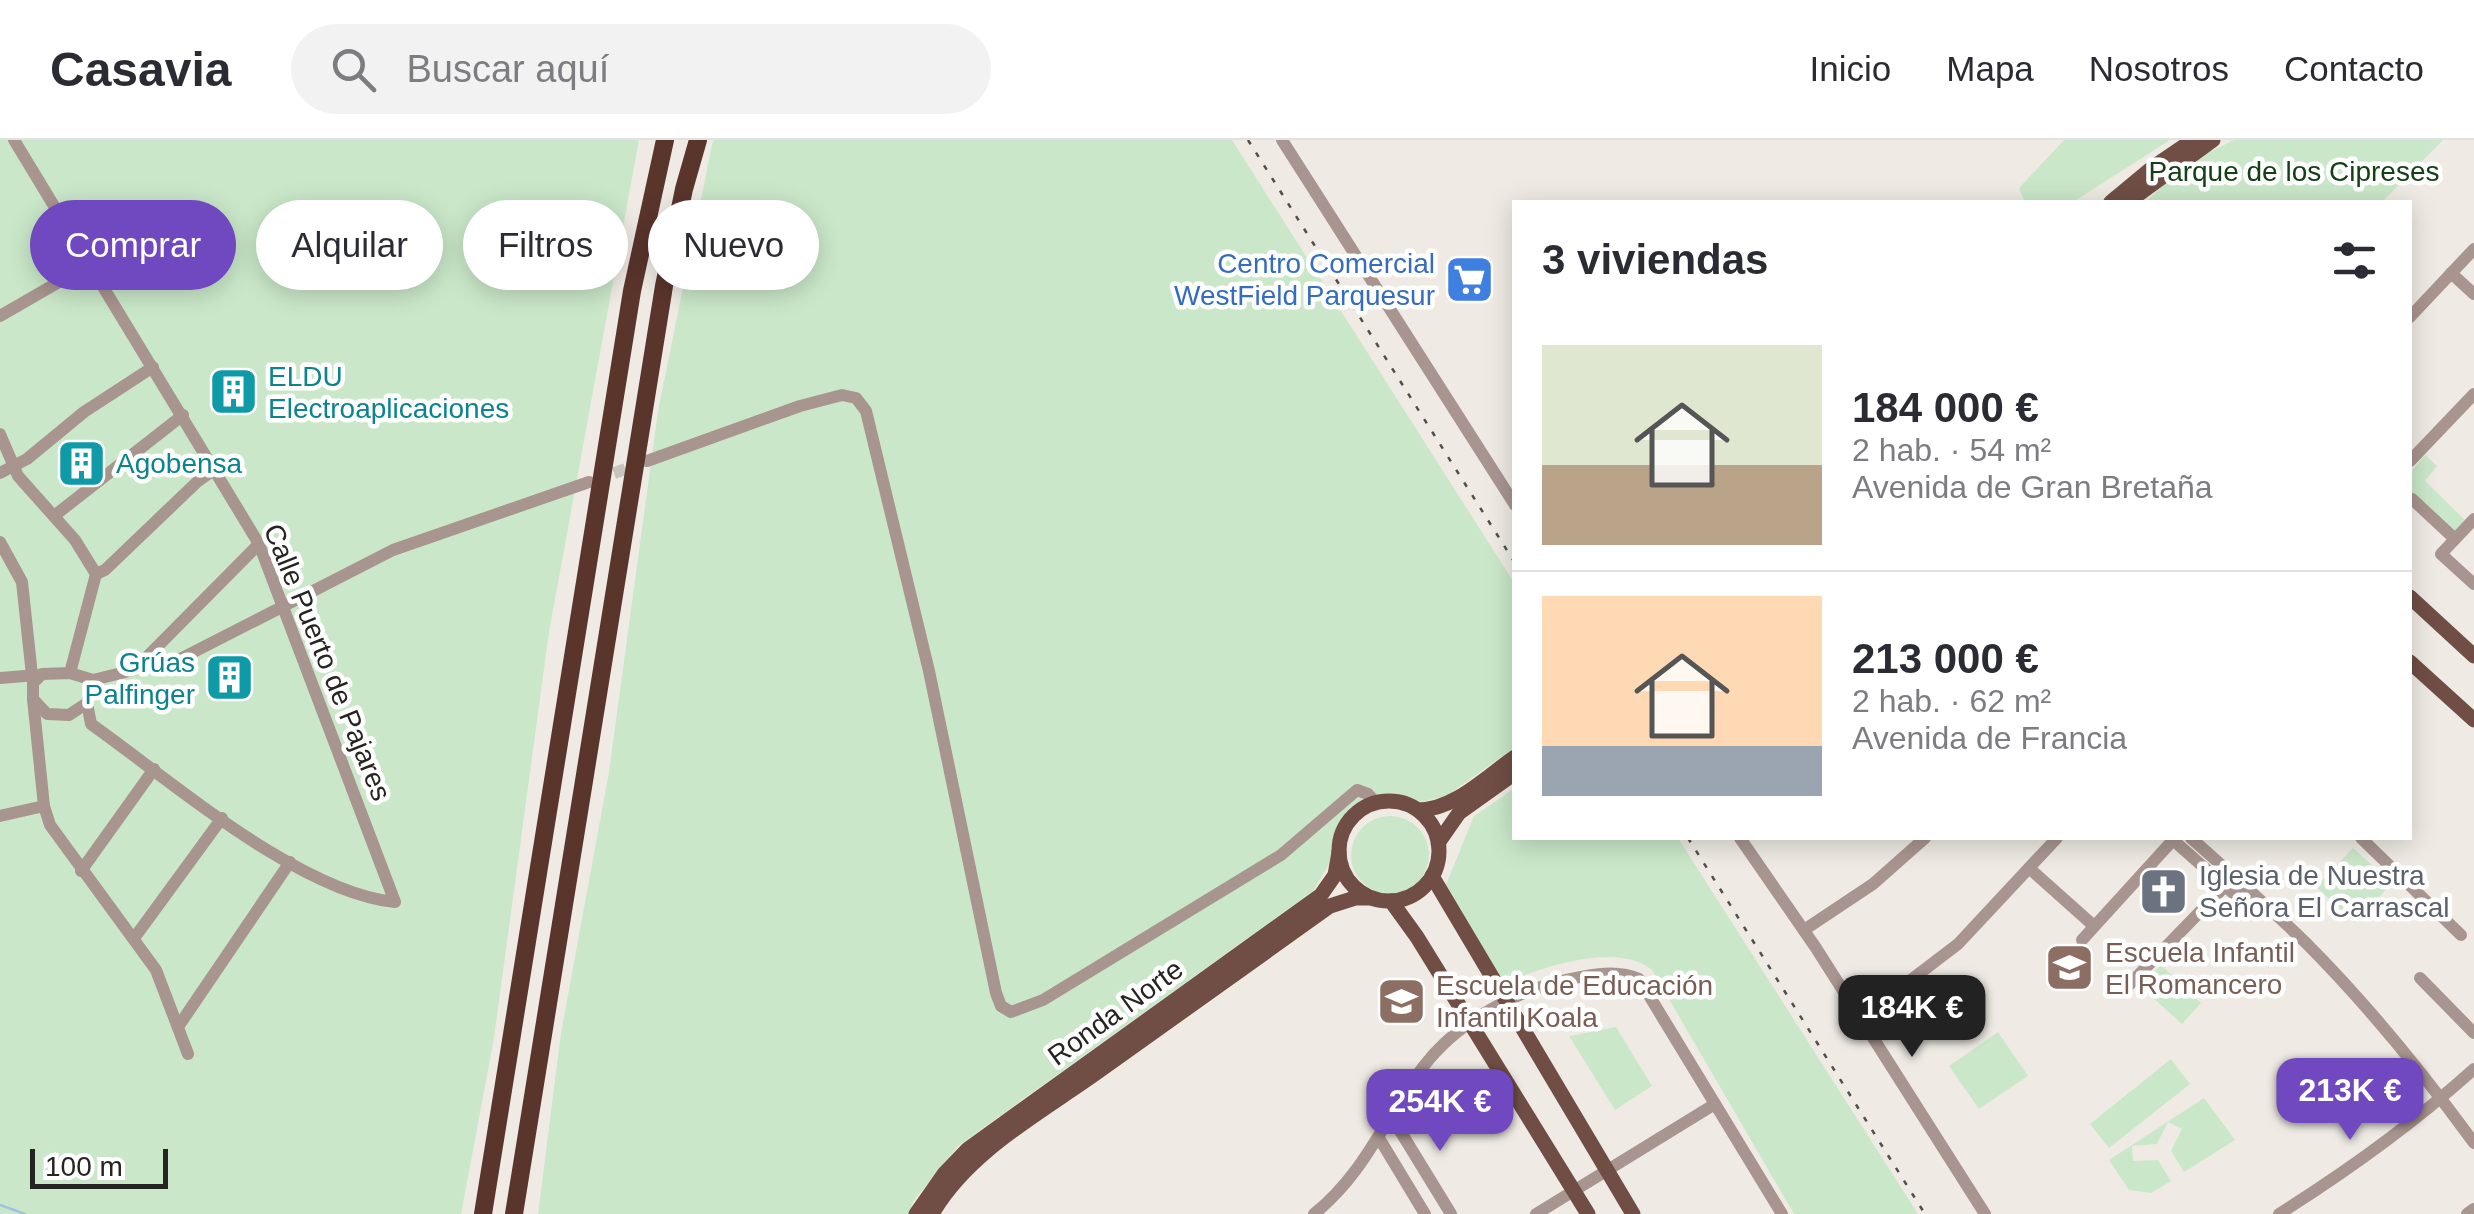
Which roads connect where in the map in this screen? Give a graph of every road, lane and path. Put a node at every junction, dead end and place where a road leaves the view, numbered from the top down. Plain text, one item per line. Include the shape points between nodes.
1 (14, 140) edge
2 (665, 140) edge
3 (698, 140) edge
4 (1282, 140) edge
5 (2193, 140) edge
6 (2213, 140) edge
7 (51, 200) edge
8 (2113, 200) edge
9 (2131, 200) edge
10 (2474, 246) edge
11 (2474, 258) edge
12 (2453, 270) junction
13 (45, 290) edge
14 (106, 290) edge
15 (2474, 294) edge
16 (2412, 315) edge
17 (0, 316) edge
18 (154, 367) junction
19 (2474, 394) edge
20 (183, 415) junction
21 (0, 434) edge
22 (2412, 459) edge
23 (647, 461) tunnel mouth
24 (6, 469) edge
25 (215, 469) junction
26 (589, 482) tunnel mouth
27 (2412, 499) edge
28 (1512, 500) edge
29 (54, 516) junction
30 (2474, 519) edge
31 (2455, 539) junction
32 (0, 542) edge
33 (260, 544) junction
34 (16, 572) junction
35 (0, 573) edge
36 (96, 574) junction
37 (2474, 584) edge
38 (2412, 599) edge
39 (282, 606) junction
40 (2474, 656) edge
41 (2412, 664) edge
42 (134, 670) junction
43 (70, 672) junction
44 (0, 678) edge
45 (93, 680) junction
46 (35, 685) junction
47 (87, 703) junction
48 (50, 715) junction
49 (2474, 720) edge
50 (36, 734) junction
51 (1512, 758) edge
52 (154, 768) junction
53 (1512, 775) edge
54 (1376, 803) junction
55 (44, 806) junction
56 (1418, 810) junction
57 (0, 816) edge
58 (222, 818) junction
59 (1745, 840) edge
60 (1923, 840) edge
61 (2055, 840) edge
62 (2193, 840) edge
63 (2362, 840) edge
64 (1438, 843) junction
65 (1339, 852) junction
66 (290, 862) junction
67 (2029, 868) junction
68 (81, 871) junction
69 (1432, 876) junction
70 (2241, 884) junction
71 (2224, 886) junction
72 (1371, 898) junction
73 (1391, 901) junction
74 (2094, 926) junction
75 (1804, 930) junction
76 (2461, 935) dead end
77 (135, 937) junction
78 (2082, 940) dead end
79 (2420, 978) dead end
80 (2126, 988) dead end
81 (1505, 1002) junction
82 (1861, 1018) junction
83 (1470, 1024) junction
84 (178, 1027) junction
85 (2474, 1033) edge
86 (188, 1054) dead end
87 (2474, 1069) edge
88 (2442, 1100) junction
89 (1715, 1104) junction
90 (1391, 1116) junction
91 (1379, 1138) junction
92 (2474, 1144) edge
93 (1606, 1171) junction
94 (1574, 1191) junction
95 (2474, 1209) edge
96 (484, 1214) edge
97 (514, 1214) edge
98 (916, 1214) edge
99 (932, 1214) edge
100 (1314, 1214) edge
101 (1426, 1214) edge
102 (1452, 1214) edge
103 (1536, 1214) edge
104 (1588, 1214) edge
105 (1633, 1214) edge
106 (1782, 1214) edge
107 (1985, 1214) edge
108 (2279, 1214) edge
109 (2467, 1214) edge

1 - 7 street, Calle Puerto de Pajares
2 - 96 highway via 632,291
3 - 97 highway via 664,286
4 - 28 street
5 - 8 main road
6 - 9 main road
10 - 12 street
11 - 12 street
12 - 15 street
12 - 16 street
13 - 17 street
14 - 18 street, Calle Puerto de Pajares
18 - 20 street, Calle Puerto de Pajares
18 - 24 street
19 - 22 street
20 - 25 street, Calle Puerto de Pajares
20 - 29 street
21 - 24 street
23 - 54 street via 842,395 856,398 866,411 996,993 1011,1012 1042,1000 1281,855 1357,790
24 - 29 street
25 - 33 street, Calle Puerto de Pajares
25 - 36 street
26 - 39 street via 393,550
27 - 31 street
29 - 36 street
30 - 31 street
31 - 37 street via 2442,554
32 - 34 street
33 - 39 street, Calle Puerto de Pajares
33 - 42 street
34 - 35 street
34 - 46 street
36 - 43 street
38 - 40 main road
39 - 42 street via 182,658
39 - 66 street, Calle Puerto de Pajares via 395,902 368,899
41 - 49 main road
42 - 45 street
43 - 45 street
43 - 46 street
44 - 46 street via 16,676
45 - 47 street
46 - 48 street
46 - 50 street
47 - 48 street via 69,715
47 - 52 street via 92,724
48 - 50 street
50 - 55 street
51 - 56 main road via 1454,800
52 - 58 street
52 - 68 street
53 - 64 main road via 1459,813
54 - 56 main road
54 - 65 main road, Ronda Norte via 1349,821
55 - 57 street
55 - 68 street
56 - 64 main road
58 - 66 street
58 - 77 street
59 - 75 street
60 - 75 street via 1873,884
61 - 67 street
62 - 70 street
63 - 76 street
64 - 69 main road
65 - 72 main road via 1348,880
65 - 98 main road, Ronda Norte via 1335,875 1321,895 968,1149
66 - 84 street
67 - 74 street
67 - 82 street via 1958,944
68 - 77 street
69 - 73 main road via 1415,894
69 - 81 main road
70 - 71 street via 2233,893
70 - 88 street via 2344,984
71 - 74 street via 2173,840
71 - 80 street
72 - 73 main road, Ronda Norte
72 - 99 main road, Ronda Norte via 1330,906 1060,1098 983,1155
73 - 83 main road
74 - 78 street
75 - 82 street
77 - 84 street
79 - 85 street
81 - 83 street
81 - 89 street via 1576,977 1639,979
81 - 93 main road
82 - 107 street
83 - 90 street via 1424,1066
83 - 94 main road
84 - 86 street
87 - 88 street
88 - 92 street
88 - 108 street
89 - 93 street
89 - 106 street
90 - 91 street
90 - 102 street
91 - 100 street via 1337,1195
91 - 101 street
93 - 94 street
93 - 105 main road
94 - 103 street
94 - 104 main road
95 - 109 street

